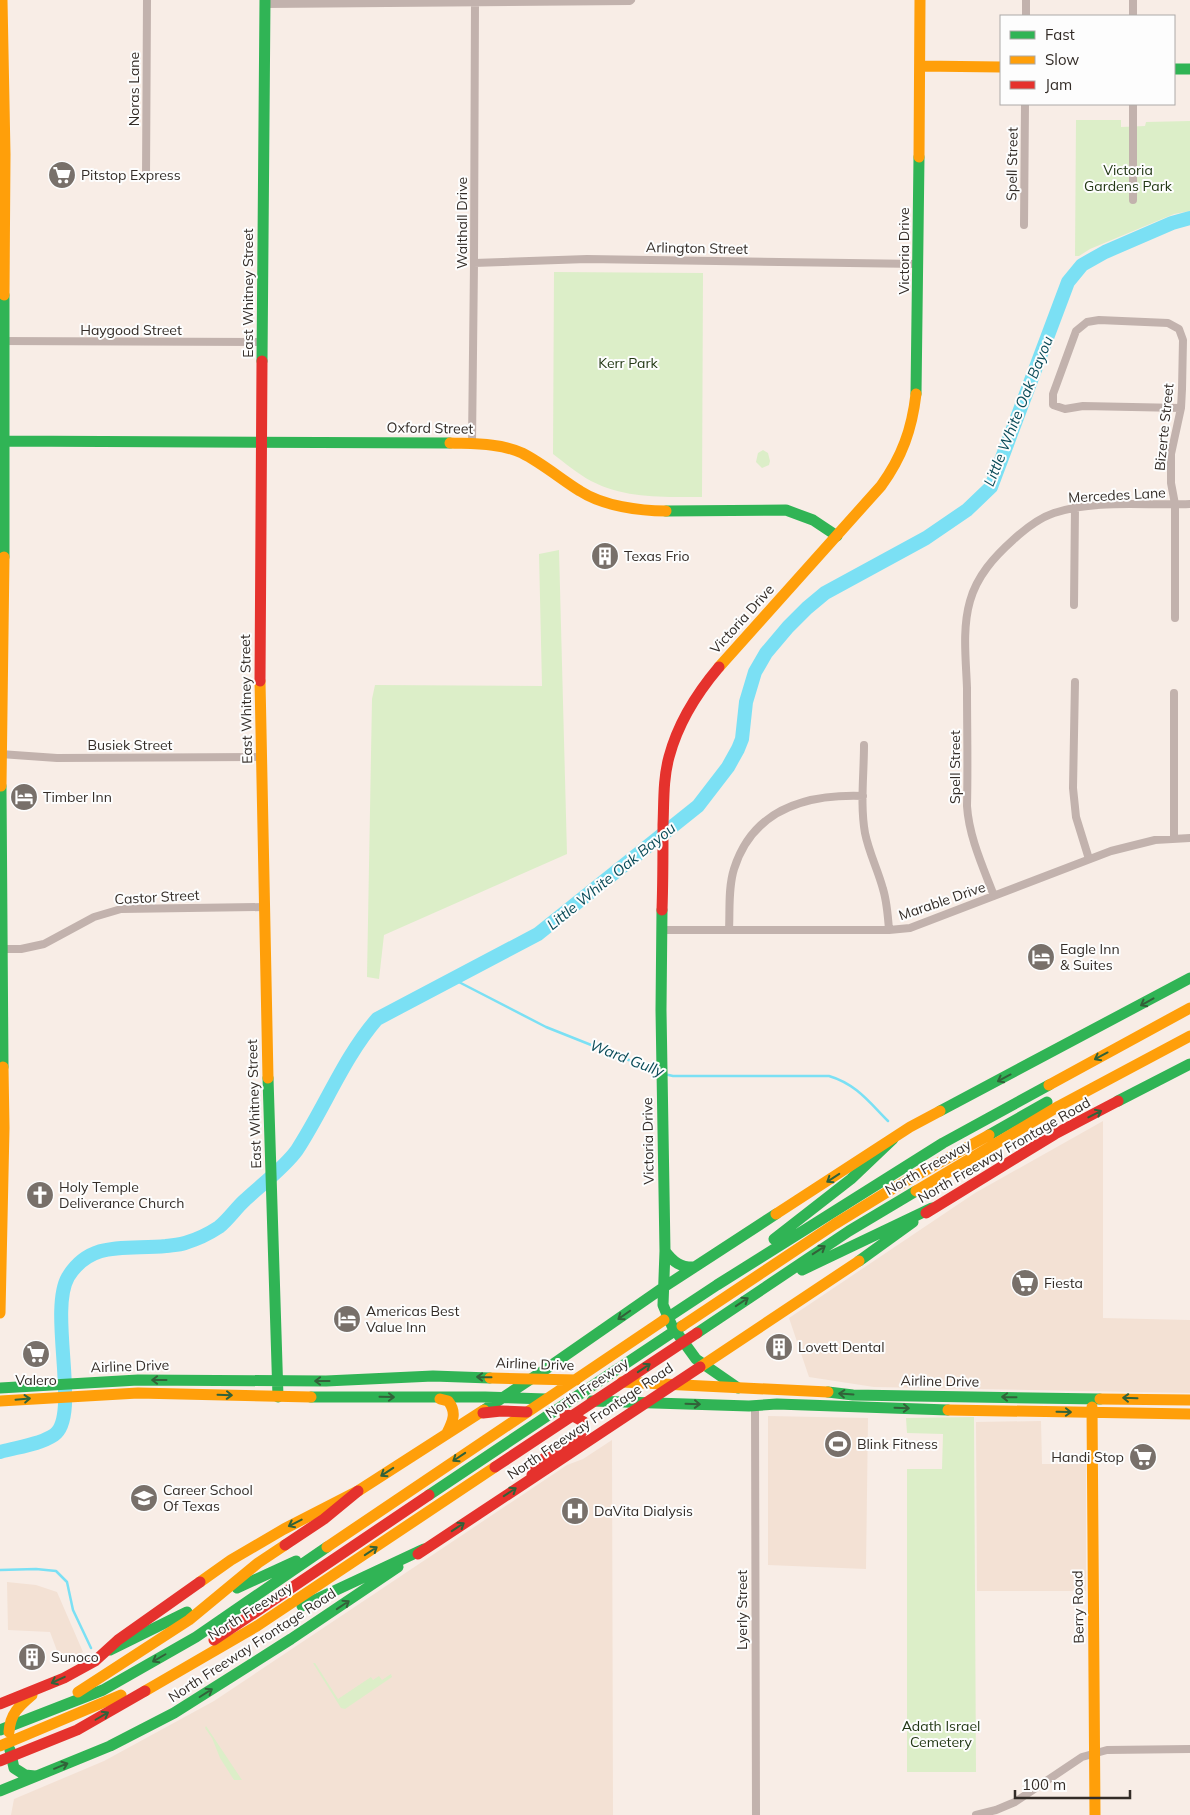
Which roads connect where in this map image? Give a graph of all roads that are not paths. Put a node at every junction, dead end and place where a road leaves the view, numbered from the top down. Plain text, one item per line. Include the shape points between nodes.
1 (2, 0) edge
2 (147, 0) edge
3 (631, 0) edge
4 (920, 0) edge
5 (1026, 0) edge
6 (1133, 0) edge
7 (265, 2) edge
8 (475, 2) junction
9 (1026, 15) edge
10 (1133, 15) edge
11 (2, 25) edge
12 (920, 66) junction
13 (1000, 67) edge
14 (1175, 69) edge
15 (1190, 69) edge
16 (1025, 105) edge
17 (1133, 105) edge
18 (3, 154) edge
19 (146, 178) dead end
20 (1133, 200) dead end
21 (1024, 225) dead end
22 (2, 248) edge
23 (474, 263) junction
24 (919, 264) junction
25 (2, 341) edge
26 (262, 342) junction
27 (1181, 408) junction
28 (2, 441) edge
29 (261, 441) junction
30 (472, 443) junction
31 (1175, 504) junction
32 (1190, 504) edge
33 (1075, 507) junction
34 (2, 524) edge
35 (837, 536) junction
36 (1074, 605) dead end
37 (1175, 618) dead end
38 (966, 630) joint
39 (1, 652) edge
40 (1075, 682) dead end
41 (1174, 693) dead end
42 (864, 745) dead end
43 (1, 754) edge
44 (261, 757) junction
45 (863, 796) junction
46 (1174, 838) junction
47 (1190, 838) edge
48 (0, 857) edge
49 (1089, 860) junction
50 (994, 896) junction
51 (264, 907) junction
52 (661, 930) junction
53 (730, 930) junction
54 (889, 930) junction
55 (0, 949) edge
56 (1190, 978) edge
57 (1190, 1008) edge
58 (1190, 1024) edge
59 (1190, 1036) edge
60 (2, 1040) edge
61 (1190, 1064) edge
62 (2, 1128) edge
63 (893, 1139) junction
64 (932, 1208) junction
65 (1, 1215) edge
66 (665, 1251) junction
67 (695, 1267) junction
68 (778, 1277) junction
69 (0, 1284) edge
70 (717, 1285) junction
71 (664, 1287) junction
72 (0, 1312) edge
73 (721, 1353) junction
74 (704, 1365) junction
75 (533, 1378) junction
76 (138, 1380) junction
77 (277, 1380) junction
78 (347, 1380) junction
79 (727, 1380) junction
80 (673, 1384) junction
81 (0, 1388) edge
82 (738, 1388) junction
83 (787, 1390) junction
84 (138, 1393) junction
85 (869, 1395) junction
86 (278, 1396) junction
87 (984, 1396) junction
88 (346, 1397) junction
89 (436, 1397) junction
90 (502, 1398) junction
91 (1093, 1398) junction
92 (1190, 1400) edge
93 (0, 1401) edge
94 (645, 1403) junction
95 (756, 1404) junction
96 (868, 1407) junction
97 (983, 1411) junction
98 (1092, 1413) junction
99 (478, 1414) junction
100 (1190, 1414) edge
101 (447, 1434) junction
102 (530, 1479) junction
103 (358, 1491) junction
104 (331, 1545) junction
105 (424, 1549) junction
106 (257, 1626) junction
107 (110, 1650) junction
108 (39, 1689) junction
109 (0, 1704) edge
110 (43, 1714) junction
111 (0, 1730) edge
112 (0, 1746) edge
113 (1190, 1749) edge
114 (1095, 1754) junction
115 (0, 1761) edge
116 (37, 1776) junction
117 (0, 1791) edge
118 (756, 1815) edge
119 (976, 1815) edge
120 (1094, 1815) edge

1 - 11 main road
2 - 19 street, Noras Lane
3 - 8 street
4 - 12 main road, Victoria Drive
5 - 9 street
6 - 10 street
7 - 8 street
7 - 26 main road, East Whitney Street
8 - 23 street, Walthall Drive
11 - 18 main road
12 - 13 main road
12 - 24 main road, Victoria Drive
14 - 15 main road
16 - 21 street, Spell Street
17 - 20 street
18 - 22 main road
22 - 25 main road
23 - 24 street, Arlington Street via 587,259
23 - 30 street, Walthall Drive
24 - 35 main road, Victoria Drive via 917,388 907,440 877,492
25 - 26 street, Haygood Street
25 - 28 main road
26 - 29 main road, East Whitney Street
27 - 27 street, Bizerte Street via 1182,340 1179,329 1168,323 1099,320 1087,322 1076,331 1053,394 1053,404 1065,409 1083,406
27 - 31 street, Bizerte Street via 1171,454
28 - 29 main road, Oxford Street
28 - 34 main road
29 - 30 main road, Oxford Street
29 - 44 main road, East Whitney Street
30 - 35 main road, Oxford Street via 522,453 583,493 610,503 651,511 786,510 802,514
31 - 32 street, Mercedes Lane
31 - 33 street, Mercedes Lane
31 - 37 street, Bizerte Street
33 - 36 street
33 - 38 street, Mercedes Lane via 1052,513 1036,522 998,554 977,583 970,601
34 - 39 main road
35 - 52 main road, Victoria Drive via 709,679 692,701 676,733 667,759 664,782
38 - 50 street, Spell Street via 969,823
39 - 43 main road
40 - 49 street via 1073,788 1076,817
41 - 46 street
42 - 45 street
43 - 44 street, Busiek Street via 57,758
43 - 48 main road
44 - 51 main road, East Whitney Street
45 - 53 street via 809,799 791,805 759,828 740,855 734,871
45 - 54 street via 868,849 882,887
46 - 47 street, Marable Drive
46 - 49 street, Marable Drive via 1132,844
48 - 55 main road
49 - 50 street, Marable Drive
50 - 54 street, Marable Drive via 910,928
51 - 55 street, Castor Street via 121,909 94,917 44,944
51 - 77 main road, East Whitney Street
52 - 53 street, Marable Drive
52 - 66 main road, Victoria Drive
53 - 54 street, Marable Drive
55 - 60 main road
56 -> 63 main road
57 -> 70 main road, North Freeway via 943,1143
58 - 112 main road, North Freeway via 892,1189 698,1315 192,1655 115,1698
68 -> 59 main road, North Freeway via 1059,1106
60 - 62 main road
64 -> 61 main road, North Freeway Frontage Road via 1055,1134
62 - 65 main road
63 -> 67 main road
63 - 70 main road
64 - 68 main road via 806,1269
64 - 73 main road, North Freeway Frontage Road
65 - 69 main road
66 - 67 main road via 685,1269
66 - 71 main road, Victoria Drive
67 - 71 main road
106 -> 68 main road, North Freeway
69 - 72 main road
70 -> 104 main road, North Freeway
71 - 74 main road, Victoria Drive via 666,1315 688,1350
71 -> 75 main road
73 - 74 main road, North Freeway Frontage Road
73 - 79 main road via 720,1369
74 - 79 main road, Victoria Drive
74 - 80 main road, North Freeway Frontage Road
75 -> 78 main road, Airline Drive via 433,1376
75 - 80 main road, Airline Drive
75 - 90 main road
77 -> 76 main road, Airline Drive
76 - 81 main road, Airline Drive
76 - 84 main road
78 -> 77 main road, Airline Drive
77 - 86 main road, East Whitney Street
78 - 88 main road
79 - 82 main road, Victoria Drive
80 - 82 main road, Airline Drive
80 - 94 main road, North Freeway Frontage Road
82 - 83 main road, Airline Drive
85 -> 83 main road, Airline Drive
83 - 95 main road via 774,1398 759,1398
84 -> 86 main road, Airline Drive
93 -> 84 main road, Airline Drive
85 - 87 main road, Airline Drive
85 - 96 main road
86 - 88 main road, Airline Drive
91 -> 87 main road, Airline Drive
87 - 97 main road
88 -> 89 main road, Airline Drive
89 - 90 main road, Airline Drive
89 - 101 main road via 448,1401 454,1410 454,1419
90 - 94 main road, Airline Drive
90 - 99 main road
92 -> 91 main road, Airline Drive
91 - 98 main road, Berry Road
94 -> 95 main road, Airline Drive
94 - 102 main road, North Freeway Frontage Road
95 - 96 main road, Airline Drive
95 - 118 street, Lyerly Street
96 -> 97 main road, Airline Drive
97 -> 98 main road, Airline Drive
98 - 100 main road, Airline Drive
98 - 114 main road, Berry Road
99 - 101 main road
99 - 102 main road via 501,1410 555,1414 573,1416 584,1422 579,1436 541,1461
101 -> 103 main road
105 -> 102 main road, North Freeway Frontage Road
103 -> 107 main road via 231,1560 118,1640
103 - 110 main road via 324,1519 258,1563 189,1620
104 - 107 main road
104 -> 110 main road, North Freeway via 196,1637 104,1690
105 - 106 main road
116 -> 105 main road, North Freeway Frontage Road via 110,1746 174,1713 295,1637
115 -> 106 main road, North Freeway via 77,1730
107 -> 108 main road
108 - 109 main road
108 - 116 main road via 16,1708 9,1721 14,1768 25,1775
110 - 111 main road, North Freeway
113 - 114 street via 1107,1750
114 - 119 street via 1066,1767 1016,1802
114 - 120 main road, Berry Road
116 - 117 main road, North Freeway Frontage Road

